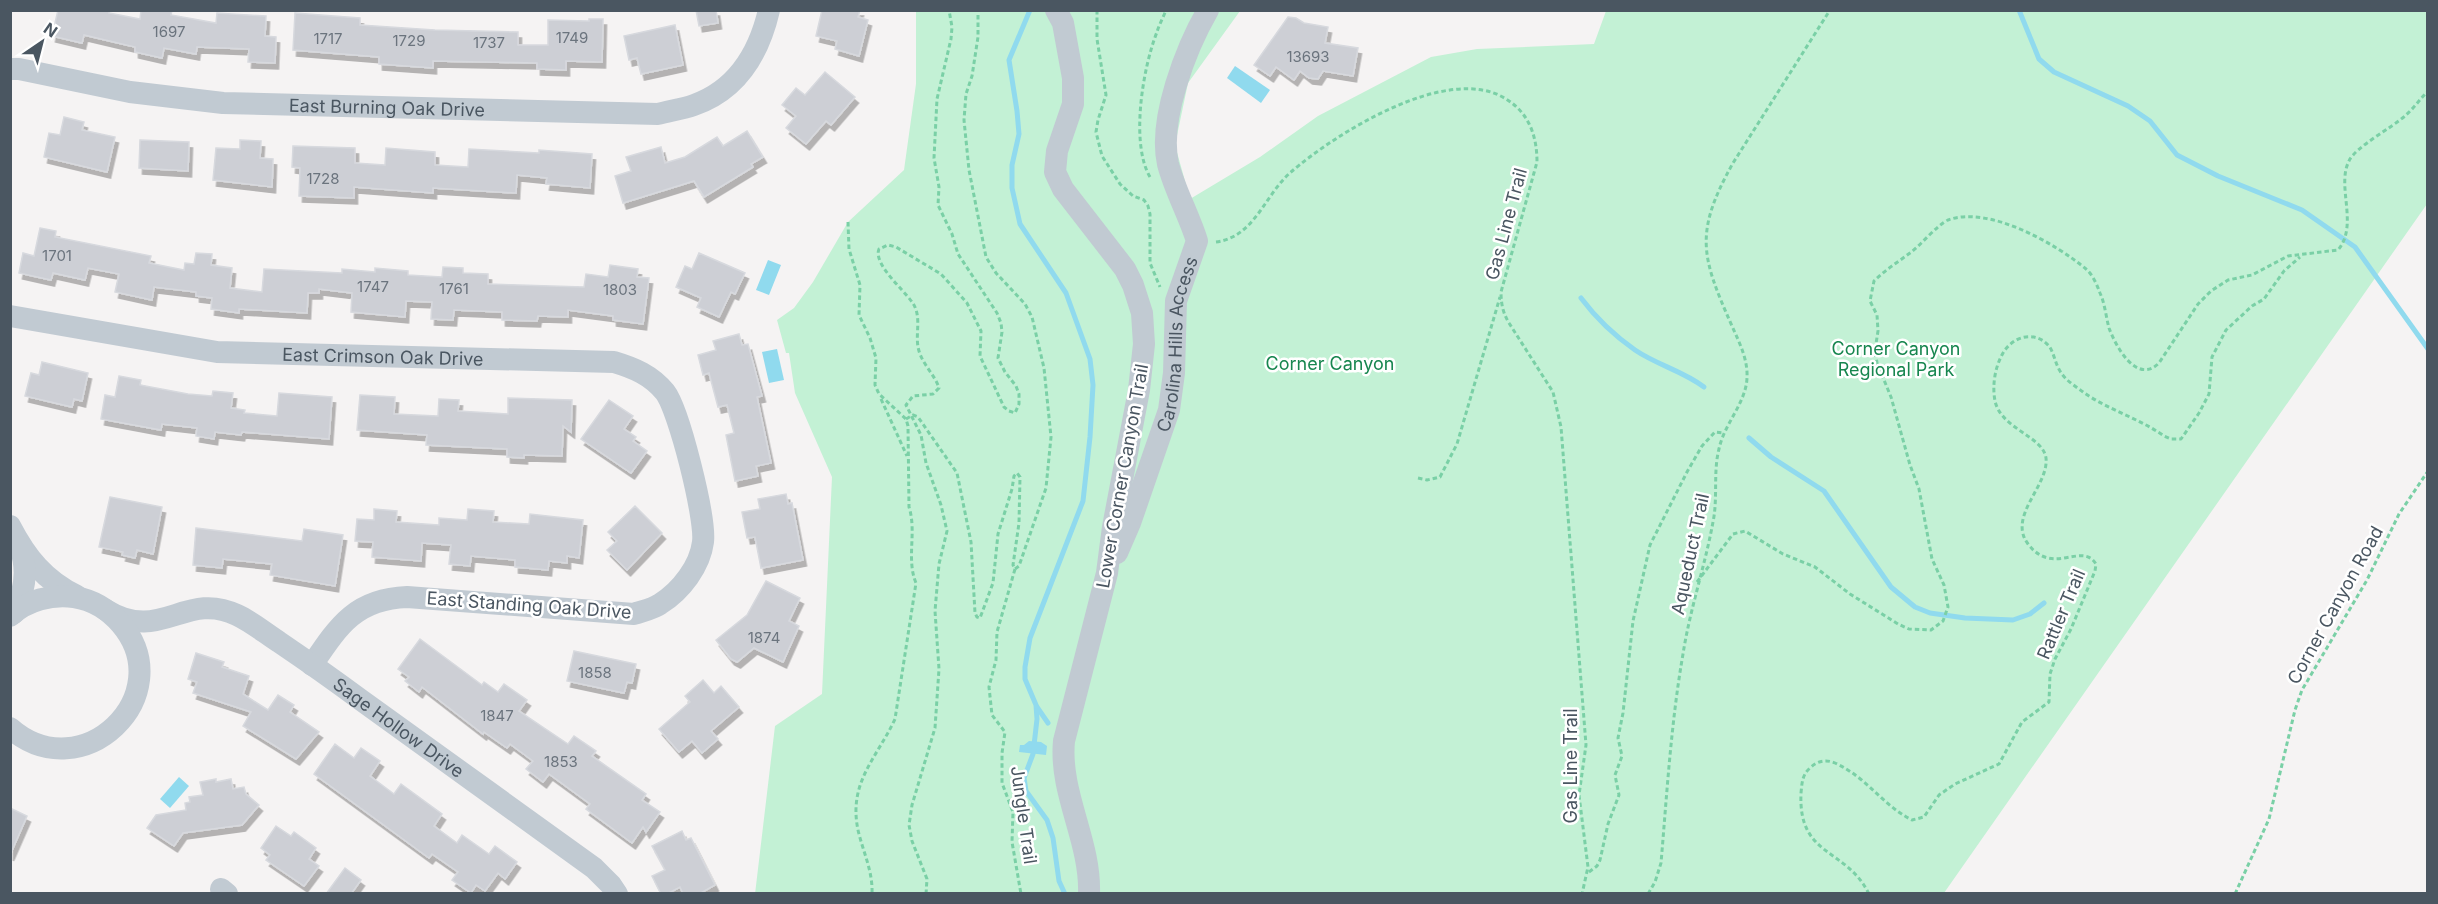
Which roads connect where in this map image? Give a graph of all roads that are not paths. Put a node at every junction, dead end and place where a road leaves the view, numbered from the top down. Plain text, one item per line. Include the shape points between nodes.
1 (769, 10) edge
2 (1056, 10) edge
3 (1208, 10) edge
4 (10, 69) edge
5 (10, 316) edge
6 (691, 472) joint
7 (14, 533) edge
8 (1107, 573) junction
9 (81, 598) junction
10 (106, 610) junction
11 (12, 614) edge
12 (161, 621) junction
13 (138, 664) junction
14 (312, 664) junction
15 (10, 728) edge
16 (617, 894) edge
17 (1089, 894) edge

1 - 4 street, East Burning Oak Drive via 764,33 749,63 730,85 695,105 658,114 223,103 130,92
2 - 8 street, Lower Corner Canyon Trail via 1063,23 1073,104 1057,151 1055,172 1063,189 1125,269 1142,313 1140,390
3 - 8 street, Carolina Hills Access via 1184,57 1168,125 1168,161 1197,242 1176,301 1169,410 1130,523
5 - 6 street, East Crimson Oak Drive via 217,352 614,363 639,369 665,392 679,422
6 - 14 street, East Standing Oak Drive via 703,541 697,562 682,586 659,605 634,614 407,597 386,599 346,618
7 - 9 street, Sage Hollow Drive via 44,574
7 - 11 street via 22,551 25,575 22,595
8 - 17 street, Lower Corner Canyon Trail via 1066,728 1062,759 1085,856
9 - 10 street, Sage Hollow Drive
9 - 11 street via 53,596
10 - 12 street, Sage Hollow Drive via 138,623
10 - 13 street via 131,639
12 - 13 street via 147,640
12 - 14 street, Sage Hollow Drive via 200,608 230,612
13 - 15 street via 132,704 117,726 95,742 69,749 55,748 29,741
14 - 16 street, Sage Hollow Drive via 594,868

